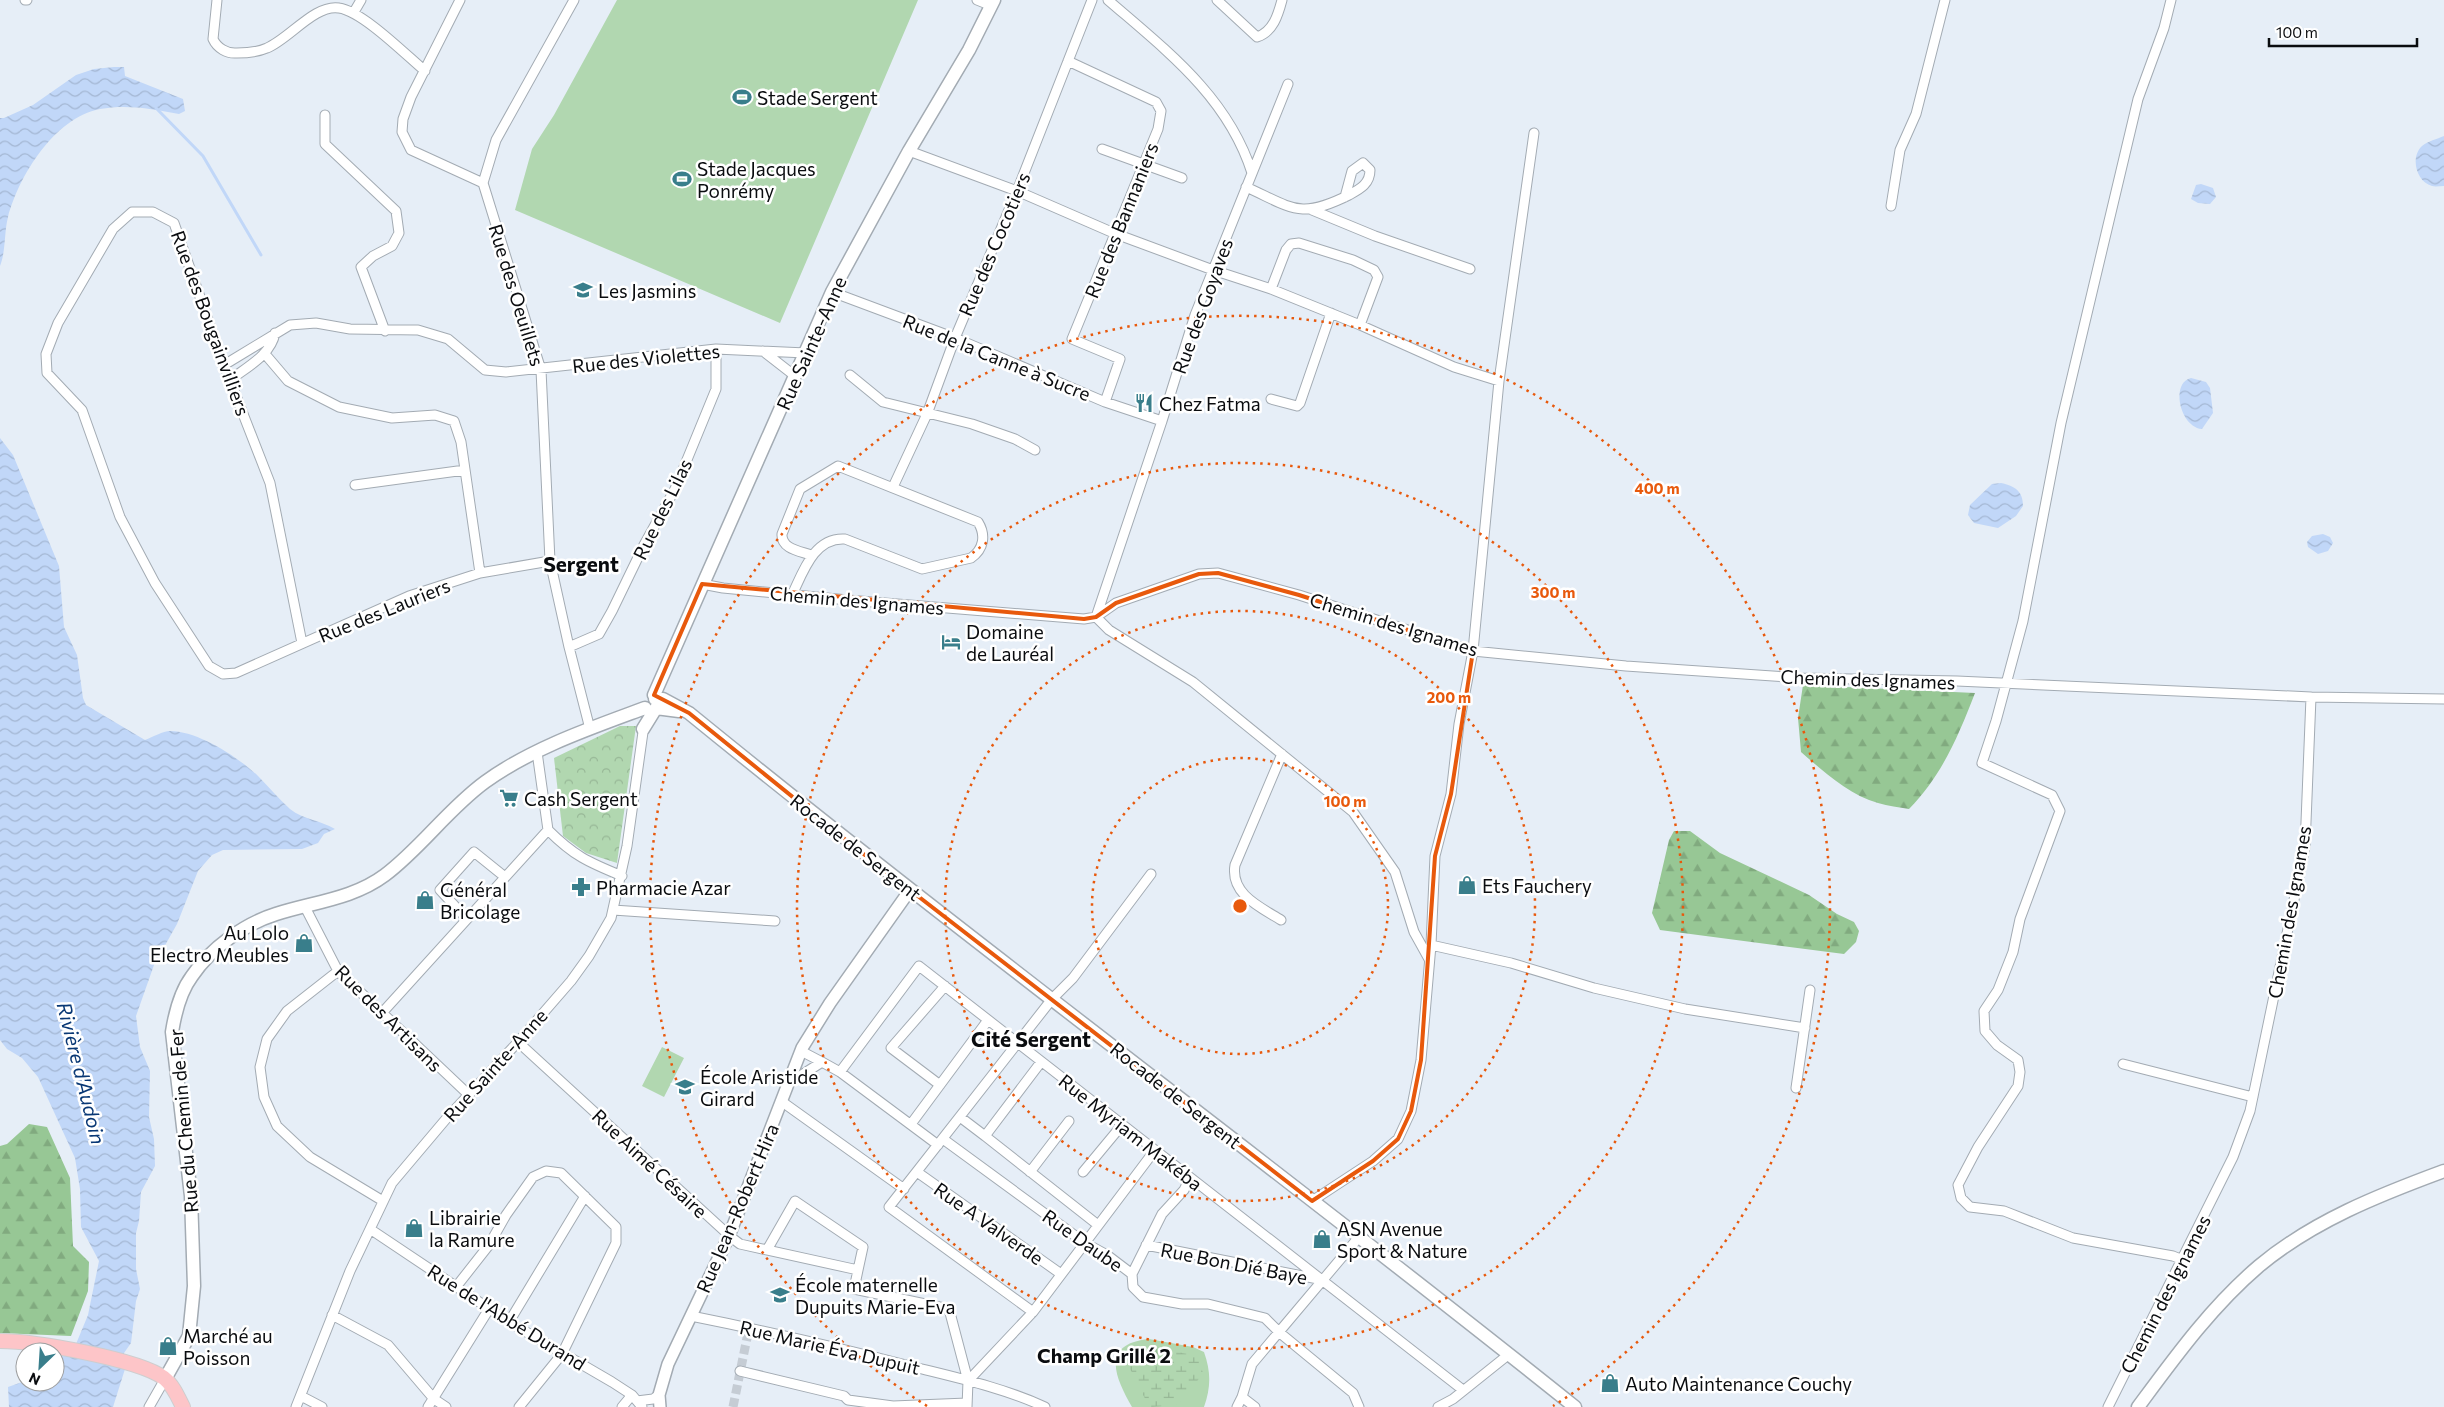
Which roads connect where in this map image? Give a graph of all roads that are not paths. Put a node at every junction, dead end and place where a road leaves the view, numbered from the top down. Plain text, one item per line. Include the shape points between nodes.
1 (217, 0) edge
2 (361, 0) edge
3 (460, 0) edge
4 (574, 0) edge
5 (978, 0) edge
6 (1092, 0) edge
7 (1108, 0) edge
8 (1217, 0) edge
9 (1282, 0) edge
10 (1945, 0) edge
11 (2171, 0) edge
12 (993, 3) edge
13 (354, 12) junction
14 (1068, 61) junction
15 (425, 70) junction
16 (1288, 84) dead end
17 (325, 115) dead end
18 (1534, 133) dead end
19 (1102, 149) dead end
20 (908, 151) junction
21 (1143, 164) junction
22 (1252, 173) junction
23 (1182, 178) dead end
24 (483, 182) junction
25 (1246, 187) junction
26 (1017, 191) junction
27 (1345, 197) dead end
28 (1891, 206) dead end
29 (1312, 210) junction
30 (1116, 234) junction
31 (1213, 270) junction
32 (1470, 270) dead end
33 (1271, 289) junction
34 (832, 292) junction
35 (1331, 313) junction
36 (1360, 324) junction
37 (385, 331) junction
38 (276, 333) junction
39 (955, 338) junction
40 (716, 349) junction
41 (763, 351) junction
42 (806, 353) junction
43 (265, 354) junction
44 (224, 365) junction
45 (541, 370) junction
46 (850, 375) dead end
47 (795, 376) junction
48 (230, 380) junction
49 (1499, 381) junction
50 (1271, 399) dead end
51 (1105, 402) junction
52 (927, 414) junction
53 (1162, 421) junction
54 (1034, 450) dead end
55 (465, 470) junction
56 (355, 485) dead end
57 (892, 487) junction
58 (811, 555) junction
59 (550, 561) junction
60 (480, 573) junction
61 (702, 584) junction
62 (792, 595) junction
63 (1096, 617) junction
64 (302, 643) junction
65 (569, 648) junction
66 (1473, 651) junction
67 (223, 674) joint
68 (2007, 683) junction
69 (2312, 697) junction
70 (2444, 699) edge
71 (651, 703) junction
72 (590, 728) junction
73 (643, 729) joint
74 (537, 752) junction
75 (1282, 754) junction
76 (548, 830) junction
77 (1151, 874) dead end
78 (622, 876) junction
79 (504, 877) junction
80 (910, 890) junction
81 (305, 907) junction
82 (613, 910) junction
83 (466, 918) junction
84 (1281, 920) dead end
85 (775, 921) dead end
86 (1431, 945) junction
87 (1429, 959) junction
88 (338, 972) junction
89 (945, 986) junction
90 (1810, 990) dead end
91 (1052, 999) junction
92 (381, 1014) junction
93 (988, 1020) junction
94 (1804, 1028) junction
95 (518, 1042) junction
96 (1018, 1043) junction
97 (801, 1051) junction
98 (822, 1062) junction
99 (1041, 1062) junction
100 (2123, 1064) dead end
101 (840, 1072) junction
102 (788, 1083) junction
103 (940, 1085) junction
104 (1796, 1088) dead end
105 (469, 1095) junction
106 (2253, 1097) junction
107 (781, 1101) junction
108 (960, 1117) junction
109 (1070, 1121) dead end
110 (911, 1124) junction
111 (1122, 1125) junction
112 (985, 1136) junction
113 (941, 1142) junction
114 (1155, 1150) junction
115 (2444, 1171) edge
116 (917, 1172) junction
117 (1030, 1172) junction
118 (1083, 1172) dead end
119 (1190, 1178) junction
120 (904, 1189) junction
121 (585, 1196) junction
122 (383, 1201) junction
123 (1312, 1201) junction
124 (1098, 1225) junction
125 (370, 1230) junction
126 (729, 1236) junction
127 (1359, 1237) junction
128 (1085, 1243) junction
129 (1146, 1245) junction
130 (767, 1250) junction
131 (2183, 1260) junction
132 (858, 1270) junction
133 (1061, 1274) junction
134 (1132, 1274) junction
135 (1321, 1280) junction
136 (456, 1287) junction
137 (489, 1309) junction
138 (1033, 1312) junction
139 (332, 1315) junction
140 (691, 1316) junction
141 (509, 1322) junction
142 (1280, 1333) junction
143 (0, 1341) edge
144 (562, 1354) junction
145 (1508, 1355) junction
146 (740, 1371) dead end
147 (165, 1379) junction
148 (968, 1381) junction
149 (1464, 1390) junction
150 (659, 1395) junction
151 (301, 1396) junction
152 (1242, 1397) junction
153 (434, 1399) junction
154 (637, 1401) edge
155 (845, 1403) edge
156 (967, 1405) edge
157 (1568, 1405) edge
158 (148, 1407) edge
159 (183, 1407) edge
160 (296, 1407) edge
161 (322, 1407) edge
162 (428, 1407) edge
163 (446, 1407) edge
164 (518, 1407) edge
165 (622, 1407) edge
166 (660, 1407) edge
167 (1045, 1407) edge
168 (1237, 1407) edge
169 (1255, 1407) edge
170 (1359, 1407) edge
171 (1438, 1407) edge
172 (2108, 1407) edge
173 (2138, 1407) edge

1 - 13 street via 212,39 222,50 232,54 268,48 328,8 338,7
2 - 13 street
3 - 15 street
4 - 24 street via 496,140
5 - 12 street
6 - 14 street, Rue des Cocotiers
7 - 22 street via 1193,77 1222,110 1244,147
8 - 9 street via 1257,37 1272,27
10 - 28 street via 1916,114 1900,150
11 - 68 street via 2138,99 2061,423
12 - 20 main road, Rue Sainte-Anne via 969,50
13 - 15 street
14 - 21 street, Rue des Bannaniers via 1160,106 1161,119
14 - 26 street, Rue des Cocotiers
15 - 24 street via 403,118 402,132 411,150
16 - 22 street, Rue des Goyaves
17 - 37 street via 325,144 396,211 399,233 392,246 361,267
18 - 49 street
19 - 21 street
20 - 26 street
20 - 34 main road, Rue Sainte-Anne
21 - 23 street
21 - 30 street, Rue des Bannaniers
22 - 25 street, Rue des Goyaves
24 - 45 street, Rue des Oeuillets
25 - 29 street via 1290,207
25 - 31 street, Rue des Goyaves
26 - 30 street
26 - 39 street, Rue des Cocotiers
27 - 29 street
29 - 32 street
30 - 31 street
30 - 51 street, Rue des Bannaniers via 1072,339 1120,359
31 - 33 street
31 - 53 street, Rue des Goyaves via 1195,314
33 - 35 street
33 - 36 street via 1291,244 1299,243 1352,260 1374,270 1378,277
34 - 39 street, Rue de la Canne à Sucre
34 - 42 main road, Rue Sainte-Anne
35 - 36 street
35 - 50 street via 1300,403 1297,406
36 - 49 street via 1454,367
37 - 38 street, Rue des Violettes via 350,329 316,322 290,325
37 - 45 street, Rue des Violettes via 418,330 448,339 485,370
38 - 43 street
38 - 44 street, Rue des Violettes
39 - 51 street, Rue de la Canne à Sucre
39 - 52 street, Rue des Cocotiers
40 - 41 street, Rue des Violettes
40 - 45 street, Rue des Violettes
40 - 65 street, Rue des Lilas via 716,389 675,489 598,634
41 - 42 street, Rue des Violettes
41 - 47 street
42 - 47 main road, Rue Sainte-Anne
43 - 48 street
43 - 55 street via 288,381 339,407 392,418 435,415 454,421
44 - 48 street, Rue des Bougainvilliers
44 - 67 street, Rue des Bougainvilliers via 174,223 153,212 132,212 113,229 58,323 46,354 47,373 82,410 120,517 155,583 209,666
45 - 59 street, Rue des Oeuillets
46 - 52 street via 883,402
47 - 61 main road, Rue Sainte-Anne
48 - 64 street, Rue des Bougainvilliers via 270,483
49 - 66 street
51 - 53 street, Rue de la Canne à Sucre
52 - 54 street via 997,432
52 - 57 street, Rue des Cocotiers
53 - 63 street, Rue des Goyaves
55 - 56 street
55 - 60 street
57 - 58 street via 838,466 804,484 796,494 781,538 786,546
57 - 58 street via 978,522 983,537 977,554 922,569 838,539
58 - 62 street
59 - 60 street, Rue des Lauriers
59 - 65 street, Rue des Oeuillets
60 - 64 street, Rue des Lauriers via 409,596
61 - 62 street, Chemin des Ignames
61 - 71 main road, Rue Sainte-Anne
62 - 63 street, Chemin des Ignames via 1084,619
63 - 66 street, Chemin des Ignames via 1116,603 1199,574 1218,573 1299,595
63 - 75 street via 1108,630 1192,682
64 - 67 street, Rue des Lauriers via 236,673
65 - 72 street, Rue des Oeuillets
66 - 68 street, Chemin des Ignames via 1801,678
66 - 86 street via 1459,724 1452,794 1435,856
68 - 69 street, Chemin des Ignames
68 - 131 street via 1982,763 2052,795 2060,810 2020,919 2013,952 1998,990 1984,1011 1985,1031 1997,1045 2018,1060 2018,1086 1978,1147 1958,1185 1961,1198 1970,1207 2004,1211 2073,1238
69 - 70 street
69 - 106 street, Chemin des Ignames via 2305,847
71 - 72 main road, Rue du Chemin de Fer
71 - 73 main road, Rue Sainte-Anne
71 - 80 main road, Rocade de Sergent via 689,713
72 - 74 main road, Rue du Chemin de Fer
73 - 78 street, Rue Sainte-Anne
74 - 76 street
74 - 81 main road, Rue du Chemin de Fer via 485,782 385,875 349,894
75 - 84 street via 1233,875 1247,898
75 - 87 street via 1353,812 1367,828 1395,872 1414,932
76 - 78 street via 585,861
76 - 79 street
77 - 91 street via 1073,978
78 - 82 street, Rue Sainte-Anne
79 - 83 street
79 - 83 street via 474,852 440,890
80 - 91 main road, Rocade de Sergent
80 - 97 street, Rue Jean-Robert Hira via 830,1003
81 - 88 street, Rue des Artisans
81 - 147 main road, Rue du Chemin de Fer via 255,922 226,941 191,976 175,1013 172,1032 191,1196 194,1286 188,1336
82 - 85 street
82 - 95 street, Rue Sainte-Anne via 584,963
83 - 92 street
86 - 87 street
86 - 94 street via 1685,1009
87 - 123 street via 1421,1060 1411,1111 1398,1139 1373,1161
88 - 92 street, Rue des Artisans
88 - 122 street via 287,1011 268,1039 260,1067 264,1097 277,1126 310,1157
89 - 93 street, Rue Myriam Makéba
89 - 101 street, Rue Myriam Makéba via 919,966
89 - 103 street via 890,1048
90 - 94 street
91 - 96 street
91 - 123 main road, Rocade de Sergent
92 - 105 street, Rue des Artisans
93 - 96 street, Rue Myriam Makéba
93 - 103 street
94 - 104 street
95 - 105 street, Rue Sainte-Anne
95 - 126 street, Rue Aimé Césaire
96 - 99 street, Rue Myriam Makéba
96 - 108 street
97 - 98 street
97 - 102 street, Rue Jean-Robert Hira
98 - 101 street
98 - 102 street
99 - 111 street, Rue Myriam Makéba
99 - 112 street
100 - 106 street
101 - 110 street, Rue Daube
102 - 107 street, Rue Jean-Robert Hira
103 - 110 street
105 - 122 street, Rue Sainte-Anne via 402,1170
106 - 131 street, Chemin des Ignames via 2233,1157
107 - 120 street
107 - 126 street, Rue Jean-Robert Hira
108 - 112 street
108 - 113 street
109 - 117 street
110 - 113 street, Rue Daube
111 - 114 street, Rue Myriam Makéba
111 - 118 street
112 - 117 street
113 - 116 street
113 - 128 street, Rue Daube
114 - 119 street, Rue Myriam Makéba
114 - 124 street
115 - 173 main road via 2346,1210 2260,1266 2187,1340
116 - 120 street
116 - 133 street, Rue A Valverde
117 - 124 street
119 - 129 street via 1184,1190 1162,1214
119 - 135 street, Rue Myriam Makéba
120 - 138 street via 889,1207
121 - 136 street via 561,1173 546,1171 533,1177 489,1245
121 - 141 street
121 - 144 street via 616,1227 616,1243
122 - 125 street, Rue Sainte-Anne
123 - 127 main road, Rocade de Sergent
124 - 128 street
125 - 136 street, Rue de l'Abbé Durand
125 - 139 street, Rue Sainte-Anne
126 - 130 street, Rue Aimé Césaire via 740,1244
126 - 140 street, Rue Jean-Robert Hira
127 - 135 street
127 - 145 main road, Rocade de Sergent
128 - 133 street
128 - 134 street, Rue Daube
129 - 134 street
129 - 135 street, Rue Bon Dié Baye
130 - 132 street, Rue Aimé Césaire
130 - 132 street via 795,1201 863,1247
131 - 172 street, Chemin des Ignames
132 - 148 street via 854,1289 949,1309
133 - 138 street
134 - 142 street, Rue Daube via 1133,1287 1144,1297 1182,1304 1208,1304 1250,1314 1265,1318
135 - 142 street
135 - 149 street, Rue Myriam Makéba
136 - 137 street, Rue de l'Abbé Durand
137 - 141 street, Rue de l'Abbé Durand
137 - 153 street
138 - 148 street
139 - 151 street, Rue Sainte-Anne
139 - 153 street via 388,1345
140 - 148 street, Rue Marie Éva Dupuit via 837,1347
140 - 150 street, Rue Jean-Robert Hira via 668,1364
141 - 144 street, Rue de l'Abbé Durand
142 - 152 street via 1252,1364
142 - 170 street, Rue Daube via 1353,1393
143 - 147 main road via 43,1344 133,1364
144 - 154 street, Rue de l'Abbé Durand
144 - 164 street
145 - 149 street
145 - 157 main road, Rocade de Sergent
146 - 155 street via 844,1396
147 - 158 street
147 - 159 main road
148 - 156 street
148 - 167 street, Rue Marie Éva Dupuit
149 - 171 street
150 - 154 street
150 - 166 street, Rue Jean-Robert Hira
151 - 160 street, Rue Sainte-Anne
151 - 161 street
152 - 168 street
152 - 169 street
153 - 162 street
153 - 163 street
154 - 165 street
155 - 156 street

